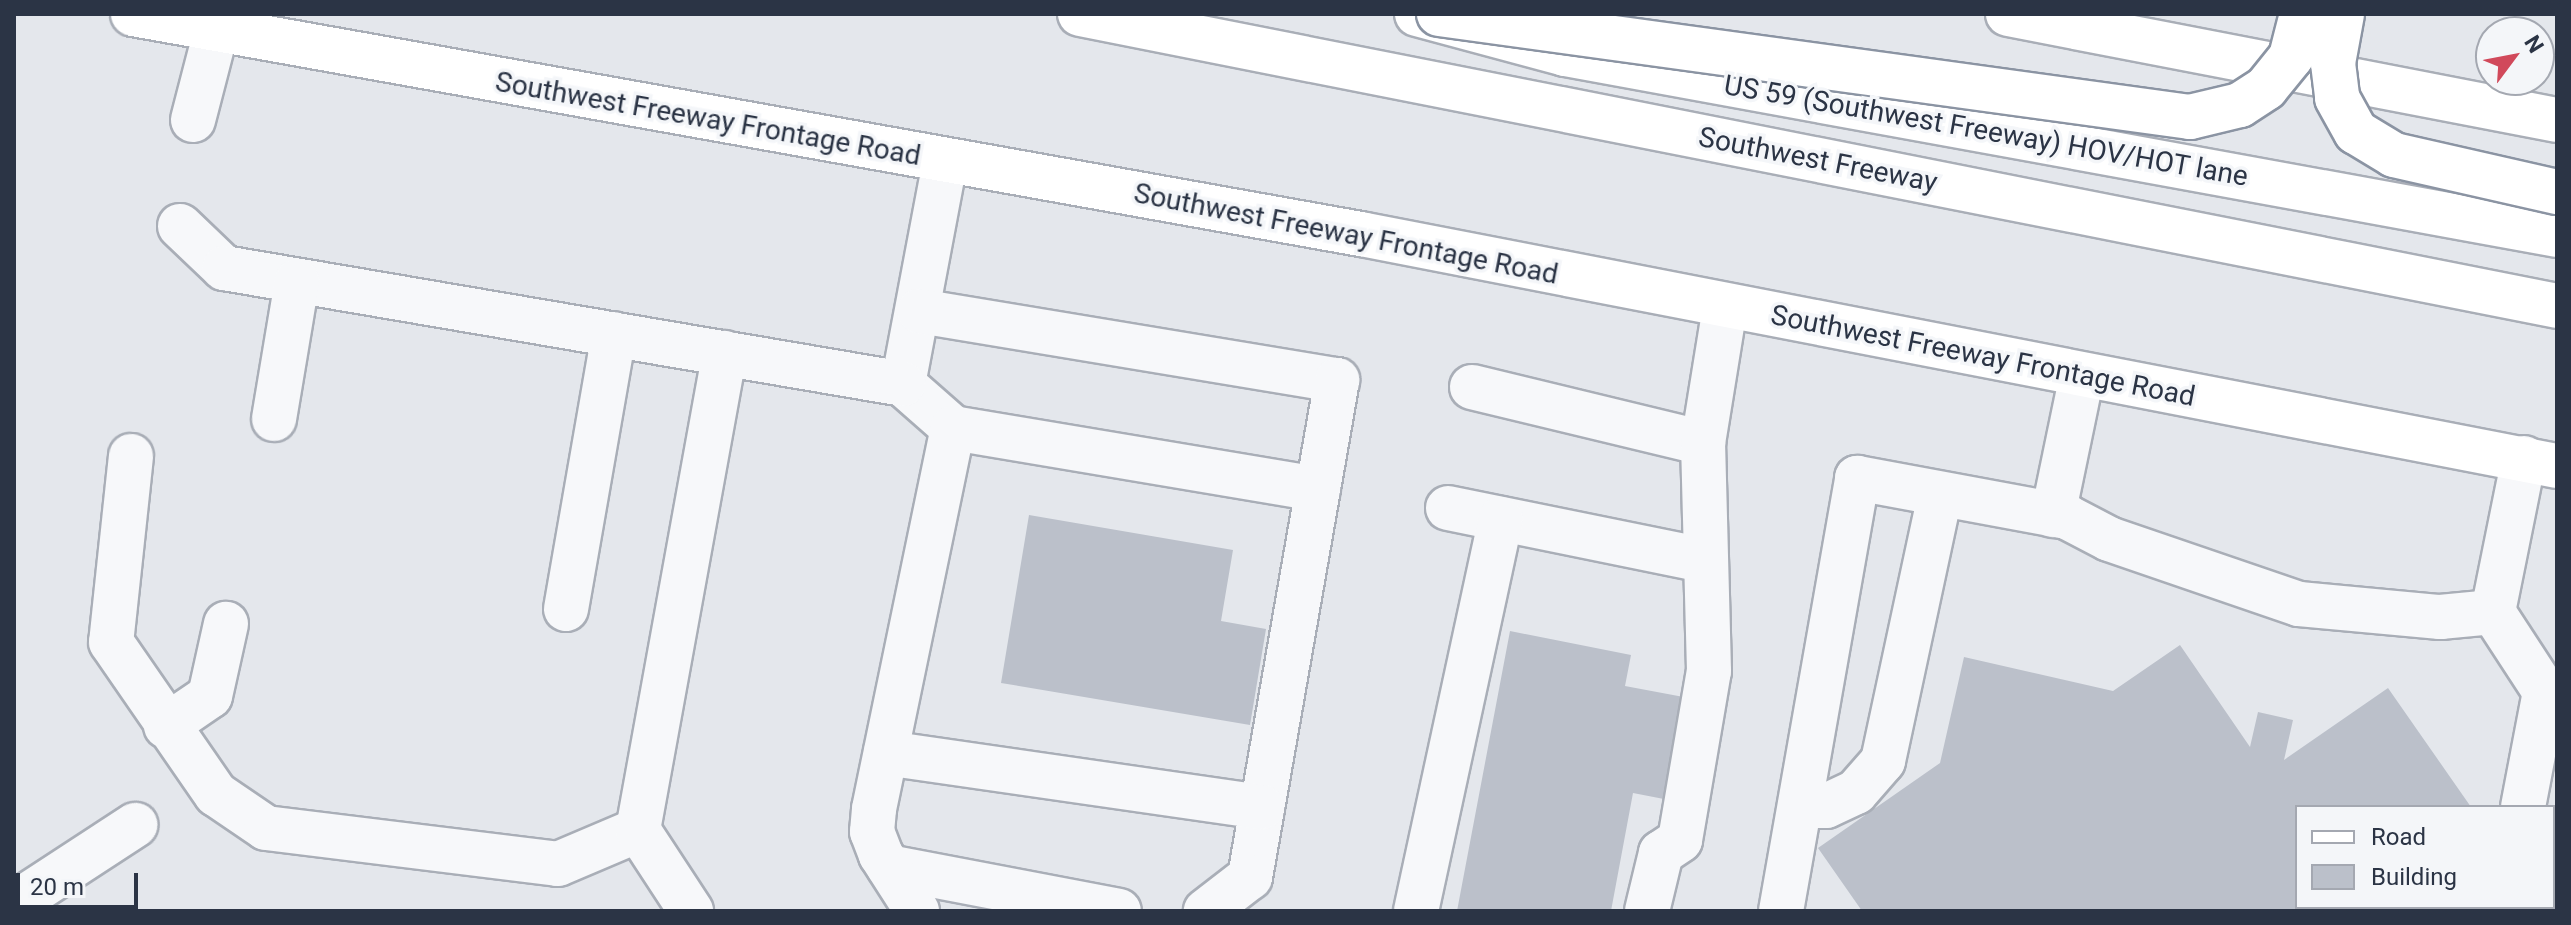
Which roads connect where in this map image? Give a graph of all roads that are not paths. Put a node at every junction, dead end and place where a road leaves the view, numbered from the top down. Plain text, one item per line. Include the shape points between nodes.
1 (133, 14) edge
2 (1080, 14) edge
3 (1417, 14) edge
4 (1439, 14) edge
5 (2008, 14) edge
6 (2302, 14) edge
7 (2342, 14) edge
8 (216, 31) junction
9 (193, 120) dead end
10 (2557, 120) edge
11 (945, 162) junction
12 (2557, 192) edge
13 (180, 226) dead end
14 (2557, 235) edge
15 (297, 281) junction
16 (2557, 306) edge
17 (1725, 307) junction
18 (919, 311) junction
19 (614, 334) junction
20 (725, 353) junction
21 (2082, 375) junction
22 (903, 384) junction
23 (1472, 387) dead end
24 (274, 419) dead end
25 (953, 428) junction
26 (1703, 443) junction
27 (131, 456) dead end
28 (2540, 462) edge
29 (1318, 489) junction
30 (1940, 494) junction
31 (1448, 508) dead end
32 (2053, 515) junction
33 (1501, 519) junction
34 (1703, 560) junction
35 (566, 609) dead end
36 (2493, 612) junction
37 (226, 624) dead end
38 (2551, 701) edge
39 (166, 726) junction
40 (886, 753) junction
41 (2524, 805) edge
42 (1800, 806) junction
43 (1262, 807) junction
44 (135, 825) dead end
45 (638, 830) junction
46 (889, 867) junction
47 (14, 904) edge
48 (691, 911) edge
49 (917, 911) edge
50 (1119, 911) edge
51 (1206, 911) edge
52 (1416, 911) edge
53 (1647, 911) edge
54 (1781, 911) edge

1 - 8 main road, Southwest Freeway Frontage Road
2 - 16 main road, Southwest Freeway
3 - 14 main road, US 59 (Southwest Freeway) HOV/HOT lane via 1565,54
4 - 6 main road, bridge via 2190,117 2240,105 2266,88 2291,57
5 - 10 main road
7 - 12 main road, bridge via 2334,74 2337,98 2356,132 2394,155
8 - 9 lane
8 - 11 main road, Southwest Freeway Frontage Road
11 - 17 main road, Southwest Freeway Frontage Road via 1361,234
11 - 18 lane
13 - 15 lane via 224,268
15 - 19 lane
15 - 24 lane
17 - 21 main road, Southwest Freeway Frontage Road
17 - 26 lane
18 - 22 lane
18 - 29 lane via 1337,380
19 - 20 lane
19 - 35 lane
20 - 22 lane
20 - 45 lane
21 - 28 main road, Southwest Freeway Frontage Road
21 - 32 lane
22 - 25 lane
23 - 26 lane
25 - 29 lane
25 - 40 lane
26 - 34 lane
27 - 39 lane via 111,642
28 - 36 lane
29 - 43 lane
30 - 32 lane
30 - 42 lane via 1883,761 1856,792 1826,806
30 - 42 lane via 1857,478
31 - 33 lane
32 - 36 lane via 2299,604 2440,617
33 - 34 lane
33 - 52 lane
34 - 53 lane via 1709,671 1680,840 1661,853
36 - 38 lane
37 - 39 lane via 210,696
38 - 41 lane
39 - 45 lane via 216,794 266,828 558,864
40 - 43 lane
40 - 46 lane via 872,832
42 - 54 lane
43 - 51 lane via 1250,877
44 - 47 lane
45 - 48 lane
46 - 49 lane
46 - 50 lane

